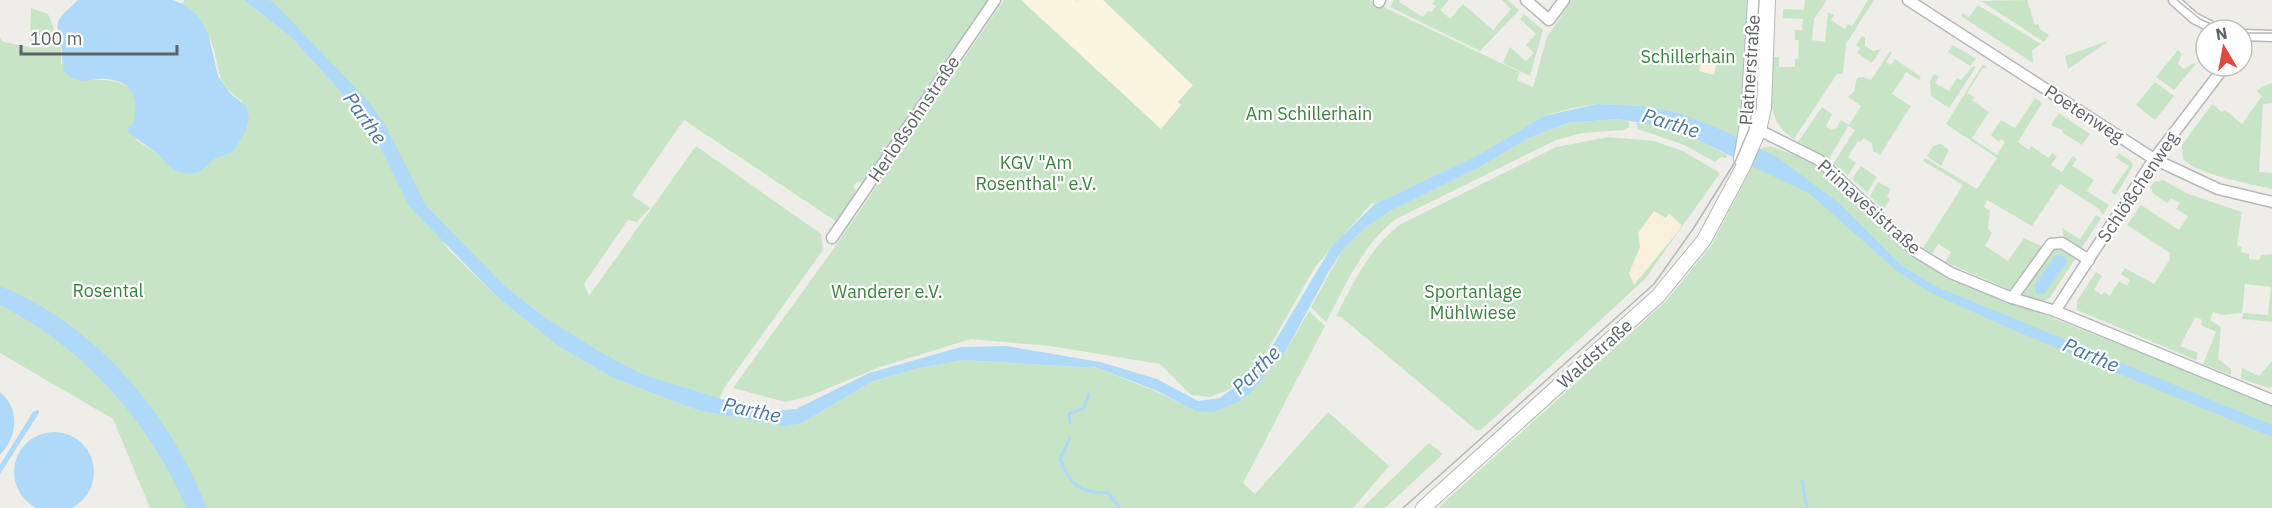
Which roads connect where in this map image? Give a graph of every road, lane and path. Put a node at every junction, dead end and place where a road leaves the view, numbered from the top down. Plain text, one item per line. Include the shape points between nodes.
1 (995, 0) edge
2 (1526, 0) edge
3 (1564, 0) edge
4 (1755, 0) edge
5 (1768, 0) edge
6 (1908, 0) edge
7 (2174, 0) edge
8 (2194, 18) edge
9 (2272, 34) edge
10 (2254, 35) edge
11 (2216, 78) edge
12 (1759, 130) junction
13 (1749, 142) junction
14 (2154, 159) junction
15 (2272, 202) edge
16 (832, 238) dead end
17 (2089, 260) junction
18 (2012, 298) junction
19 (2055, 311) junction
20 (2272, 400) edge
21 (1423, 508) edge

1 - 16 street, Herloßsohnstraße
2 - 3 street via 1549,20
4 - 13 main road, Platnerstraße
5 - 12 main road, Platnerstraße via 1764,108
6 - 14 street, Poetenweg
7 - 8 street
9 - 10 street
11 - 14 street, Schlößchenweg
12 - 13 main road, Waldstraße
12 - 18 street, Primavesistraße via 1819,160 1915,251 1951,273
13 - 21 main road, Waldstraße via 1740,169 1704,240 1658,296
14 - 15 street, Poetenweg via 2218,189
14 - 17 street, Schlößchenweg
17 - 18 street via 2062,243 2051,244
17 - 19 street, Schlößchenweg
18 - 19 street, Primavesistraße
19 - 20 street, Primavesistraße

